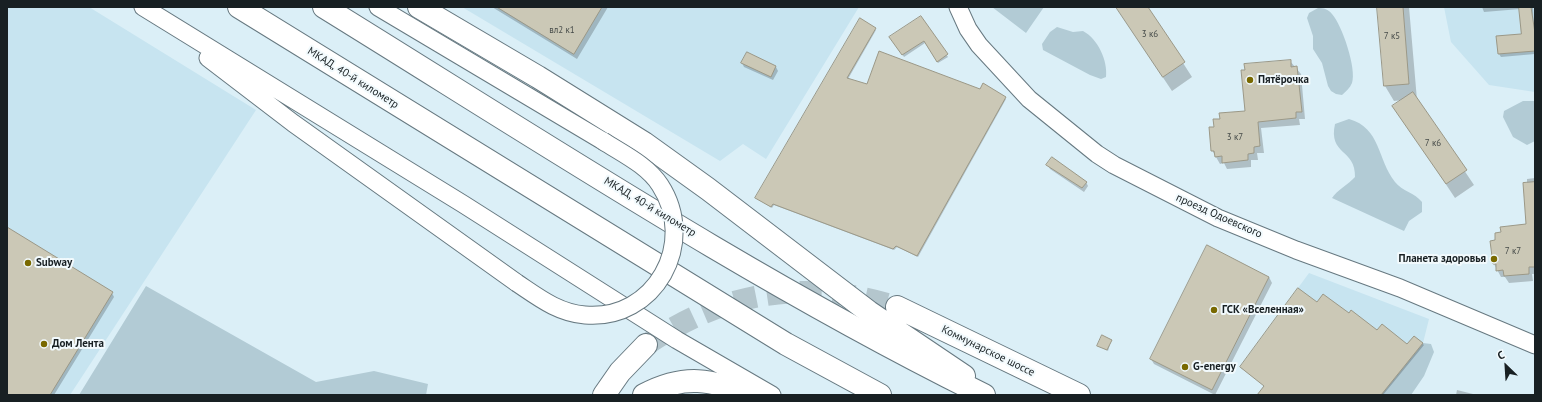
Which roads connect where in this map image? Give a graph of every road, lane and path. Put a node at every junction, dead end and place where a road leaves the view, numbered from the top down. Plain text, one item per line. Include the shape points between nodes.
1 (142, 7) edge
2 (239, 7) edge
3 (324, 7) edge
4 (419, 7) edge
5 (958, 7) edge
6 (378, 8) edge
7 (897, 307) tunnel mouth
8 (646, 345) tunnel mouth
9 (1535, 345) edge
10 (604, 395) edge
11 (644, 395) edge
12 (752, 395) edge
13 (772, 395) edge
14 (880, 395) edge
15 (984, 395) edge
16 (994, 395) edge
17 (1079, 395) edge

1 - 6 street, bridge via 293,123 556,308 570,313 599,315 627,308 640,300 655,285 667,267 672,253 674,224 667,196 659,184 639,164
1 - 13 street via 463,204 677,340
2 - 14 main road, МКАД, 40-й километр via 766,332
3 - 15 main road, МКАД, 40-й километр via 789,291 921,364
4 - 16 main road via 644,143 869,312
5 - 9 street, проезд Одоевского via 979,45 1029,98 1114,165 1226,221 1400,288
7 - 17 main road, Коммунарское шоссе
8 - 10 main road via 620,372
11 - 12 main road via 659,387 680,381 699,380

